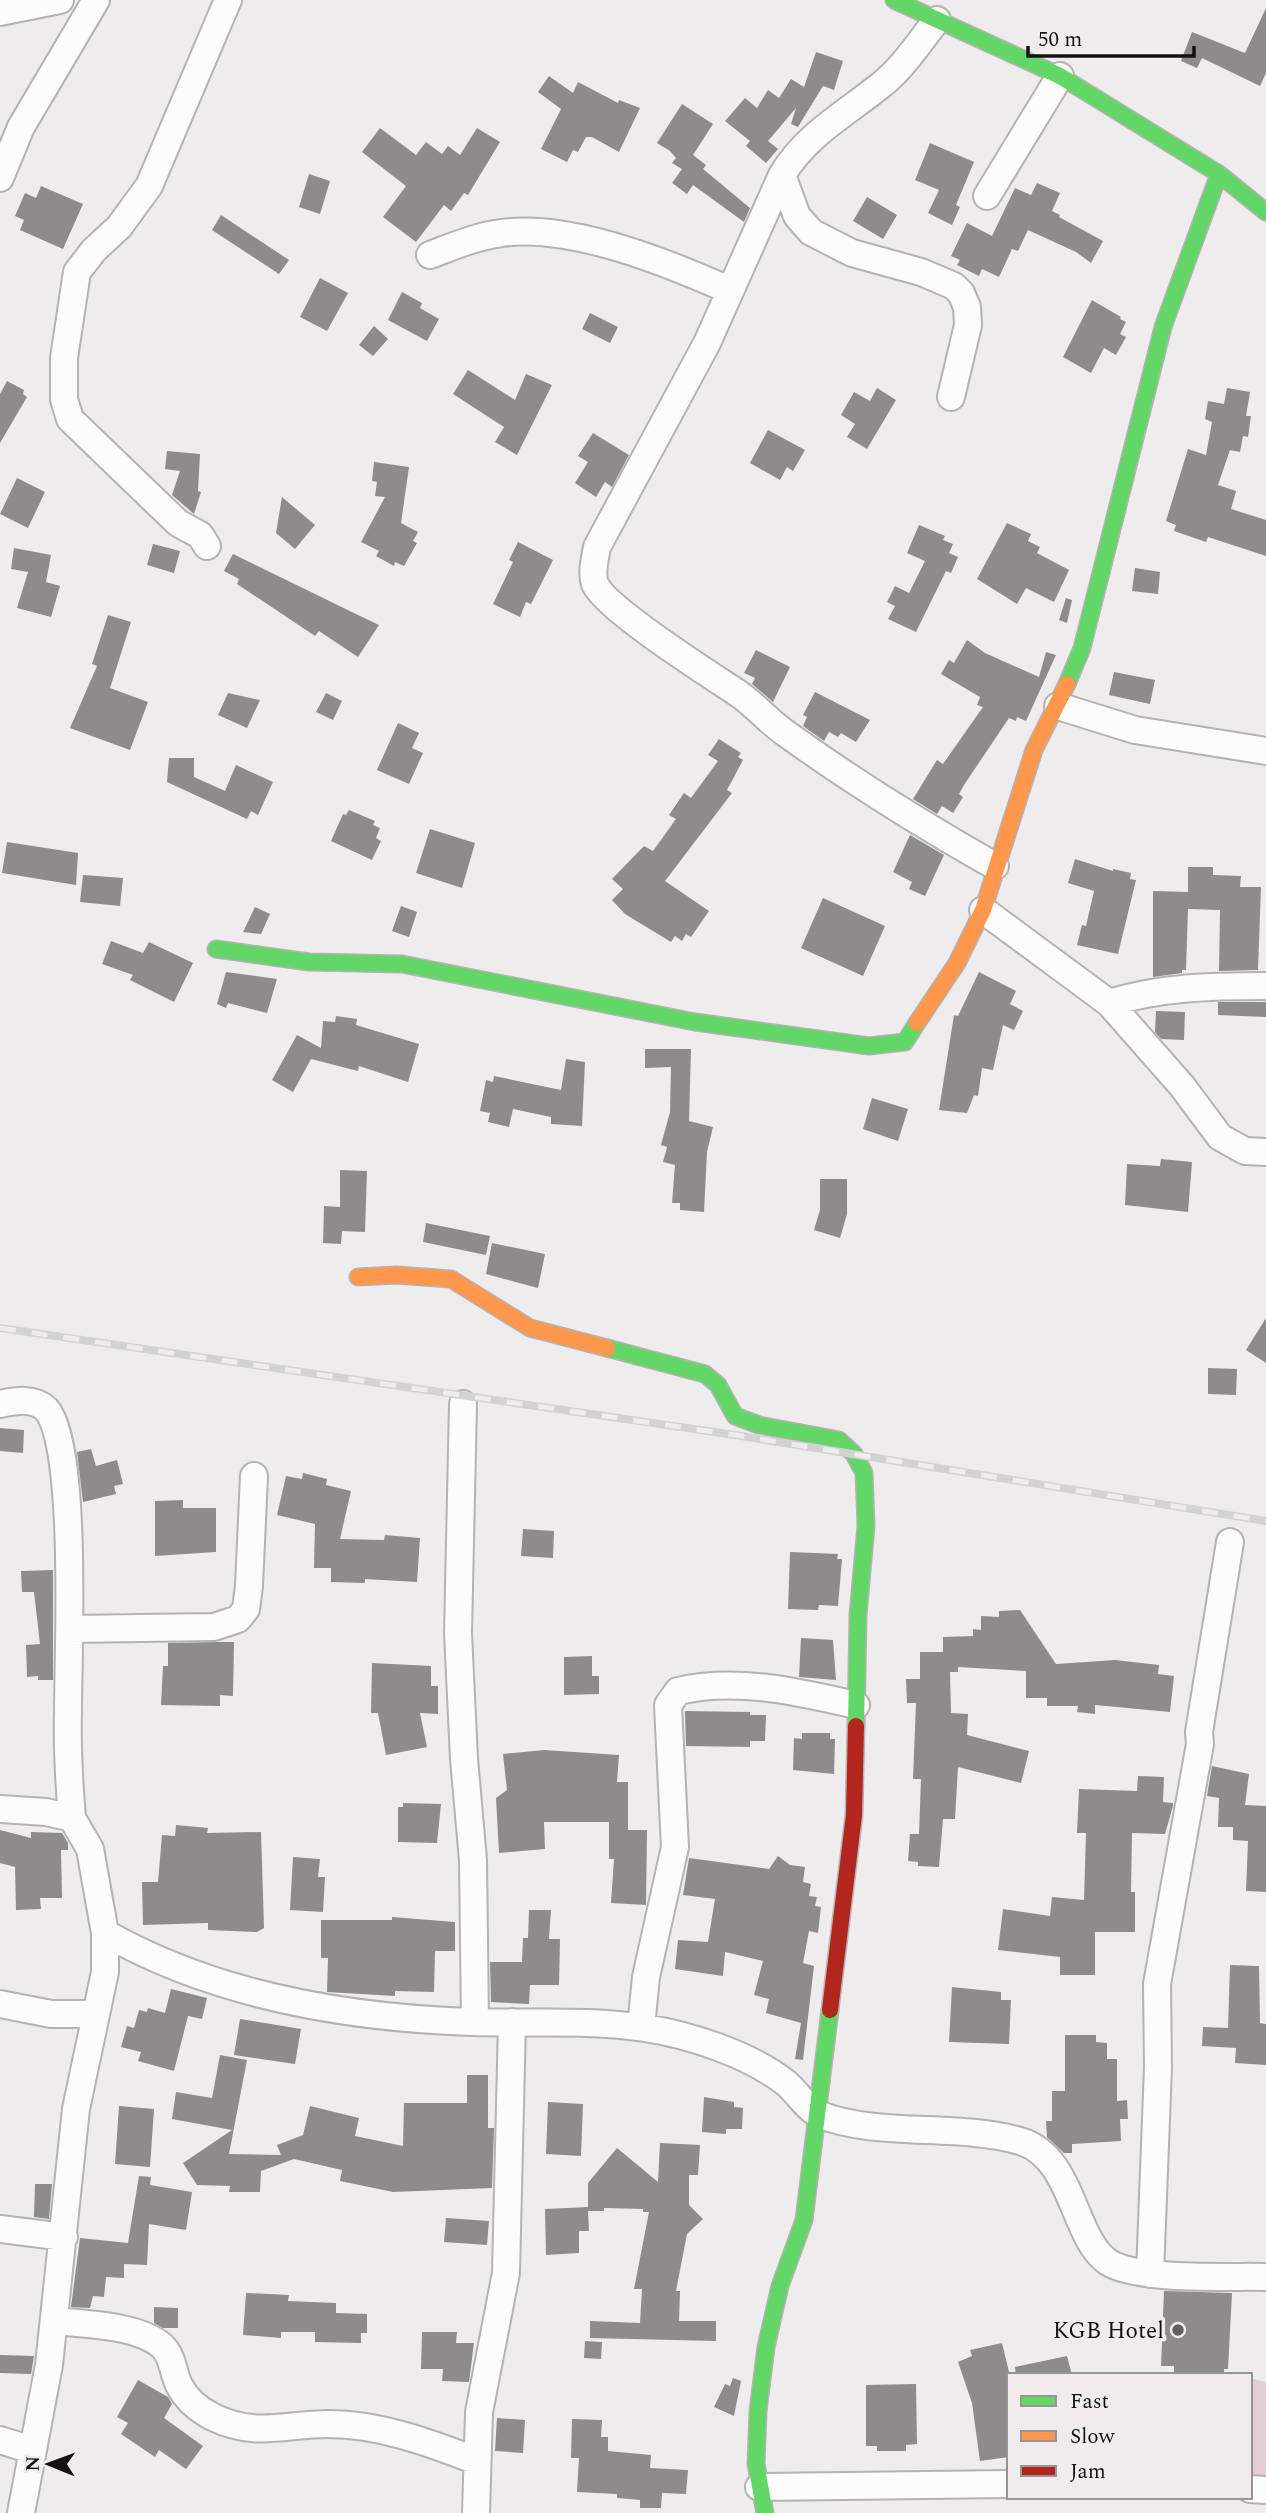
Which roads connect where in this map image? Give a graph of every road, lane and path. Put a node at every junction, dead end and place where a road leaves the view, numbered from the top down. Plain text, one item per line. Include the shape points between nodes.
1 (60, 0) edge
2 (96, 0) edge
3 (228, 0) edge
4 (894, 0) edge
5 (0, 12) edge
6 (937, 20) junction
7 (1060, 76) junction
8 (782, 174) junction
9 (1219, 174) junction
10 (0, 178) edge
11 (987, 196) dead end
12 (1266, 212) edge
13 (430, 255) dead end
14 (729, 290) junction
15 (951, 397) dead end
16 (207, 546) dead end
17 (1058, 706) junction
18 (1266, 751) edge
19 (995, 866) junction
20 (983, 910) junction
21 (216, 949) dead end
22 (1266, 986) edge
23 (1109, 1003) junction
24 (1266, 1152) edge
25 (358, 1277) dead end
26 (0, 1404) edge
27 (463, 1404) dead end
28 (254, 1476) dead end
29 (1230, 1542) dead end
30 (70, 1629) junction
31 (856, 1705) junction
32 (0, 1809) edge
33 (72, 1818) junction
34 (105, 1933) junction
35 (0, 2004) edge
36 (94, 2014) junction
37 (475, 2022) junction
38 (512, 2022) junction
39 (640, 2027) junction
40 (816, 2113) junction
41 (0, 2229) edge
42 (64, 2237) junction
43 (1150, 2274) junction
44 (1266, 2277) edge
45 (54, 2321) junction
46 (0, 2440) edge
47 (32, 2450) junction
48 (477, 2461) junction
49 (1007, 2484) edge
50 (759, 2487) junction
51 (21, 2513) edge
52 (476, 2513) edge
53 (765, 2513) edge

1 - 5 street
2 - 10 street via 21,127
3 - 16 street via 149,186 77,272 64,358 64,399 70,419
4 - 6 street
6 - 7 street
6 - 8 street via 883,83 814,133
7 - 9 street
7 - 11 street
8 - 14 street
8 - 15 street via 797,216 811,232 852,253 921,272 961,293 968,325
9 - 12 street
9 - 17 street via 1163,327 1102,581
13 - 14 street via 477,238 528,232 626,251 671,264
14 - 19 street via 708,343 597,547 595,584 606,598 743,696 782,732 867,791
17 - 18 street via 1135,730
17 - 19 street via 1034,750
19 - 20 street
20 - 21 street via 957,964 918,1025 905,1042 889,1046 695,1022 402,964 309,962
20 - 23 street
22 - 23 street via 1179,988
23 - 24 street via 1182,1086 1220,1138 1245,1151
25 - 31 street via 451,1279 530,1328 705,1374 718,1385 735,1416 745,1421 839,1440 854,1454 863,1473 866,1526
26 - 30 street via 34,1401 55,1424 71,1574
27 - 37 street via 458,1633 473,1860
28 - 30 street via 249,1587 246,1609 238,1619 214,1627
29 - 43 street via 1157,1984
30 - 33 street
31 - 39 street via 734,1685 678,1691 668,1705 675,1846 646,1977
31 - 40 street via 853,1815
32 - 33 street
33 - 34 street via 90,1849
34 - 36 street via 105,1972
34 - 37 street via 181,1969 286,2001 369,2016
35 - 36 street via 51,2014
36 - 42 street via 76,2109
37 - 38 street
38 - 39 street
38 - 48 street via 507,2259 479,2412
39 - 40 street via 684,2035 733,2054 785,2082
40 - 43 street via 876,2127 1022,2142 1051,2163 1095,2249 1109,2263
40 - 50 street via 804,2220 780,2286 766,2347 758,2411
41 - 42 street
42 - 45 street
43 - 44 street
45 - 47 street
45 - 48 street via 99,2325 152,2340 168,2354 179,2385 196,2407 244,2428 361,2427 395,2433
46 - 47 street
47 - 51 street
48 - 52 street
49 - 50 street
50 - 53 street

